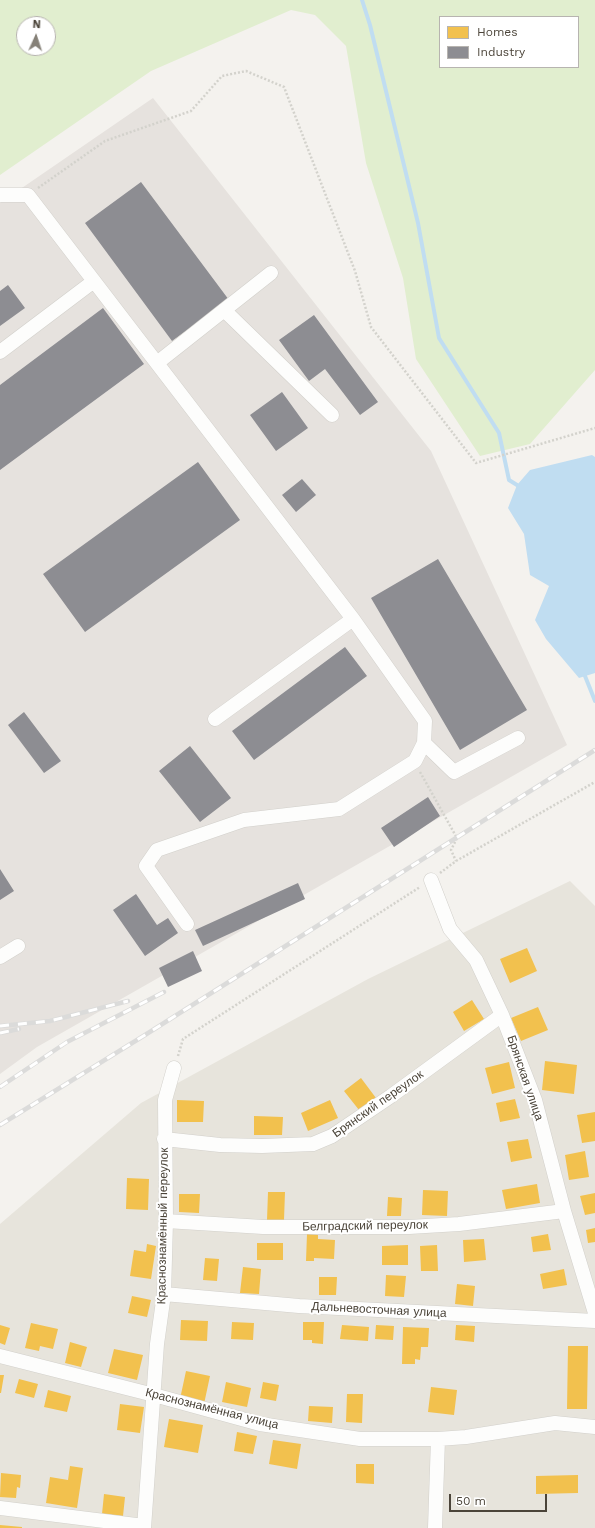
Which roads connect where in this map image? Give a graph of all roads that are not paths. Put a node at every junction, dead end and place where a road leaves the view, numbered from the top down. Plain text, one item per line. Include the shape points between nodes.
1 (0, 195) edge
2 (271, 273) dead end
3 (94, 281) junction
4 (224, 310) junction
5 (0, 352) edge
6 (157, 363) junction
7 (332, 415) dead end
8 (353, 619) junction
9 (215, 719) dead end
10 (518, 738) dead end
11 (424, 743) junction
12 (431, 880) road end
13 (186, 924) dead end
14 (18, 946) dead end
15 (0, 957) edge
16 (502, 1014) junction
17 (174, 1068) road end
18 (164, 1140) junction
19 (564, 1211) junction
20 (166, 1221) junction
21 (164, 1294) junction
22 (595, 1313) edge
23 (595, 1322) edge
24 (0, 1356) edge
25 (154, 1395) junction
26 (595, 1427) edge
27 (438, 1439) junction
28 (0, 1508) edge
29 (144, 1527) edge
30 (435, 1528) edge

1 - 3 street via 28,195
2 - 4 street
3 - 5 street
3 - 6 street
4 - 6 street
4 - 7 street
6 - 8 street
8 - 9 street
8 - 11 street via 424,721
10 - 11 street via 454,772
11 - 13 street via 415,762 339,809 244,820 157,850 146,866
12 - 16 street, Брянская улица via 450,929 476,960
14 - 15 street
16 - 18 street, Брянский переулок via 385,1100 332,1136 313,1144 220,1145
16 - 19 street, Брянская улица via 535,1100
17 - 18 street, Краснознамённый переулок via 164,1100
18 - 20 street, Краснознамённый переулок
19 - 20 street, Белградский переулок via 459,1224 409,1227 263,1227
19 - 22 street, Брянская улица
20 - 21 street, Краснознамённый переулок
21 - 23 street, Дальневосточная улица via 307,1306
21 - 25 street, Краснознамённый переулок via 157,1344
24 - 25 street, Краснознамённая улица
25 - 27 street, Краснознамённая улица via 260,1424 360,1439
25 - 29 street, Краснознамённый переулок
26 - 27 street, Краснознамённая улица via 556,1423
27 - 30 street
28 - 29 street

